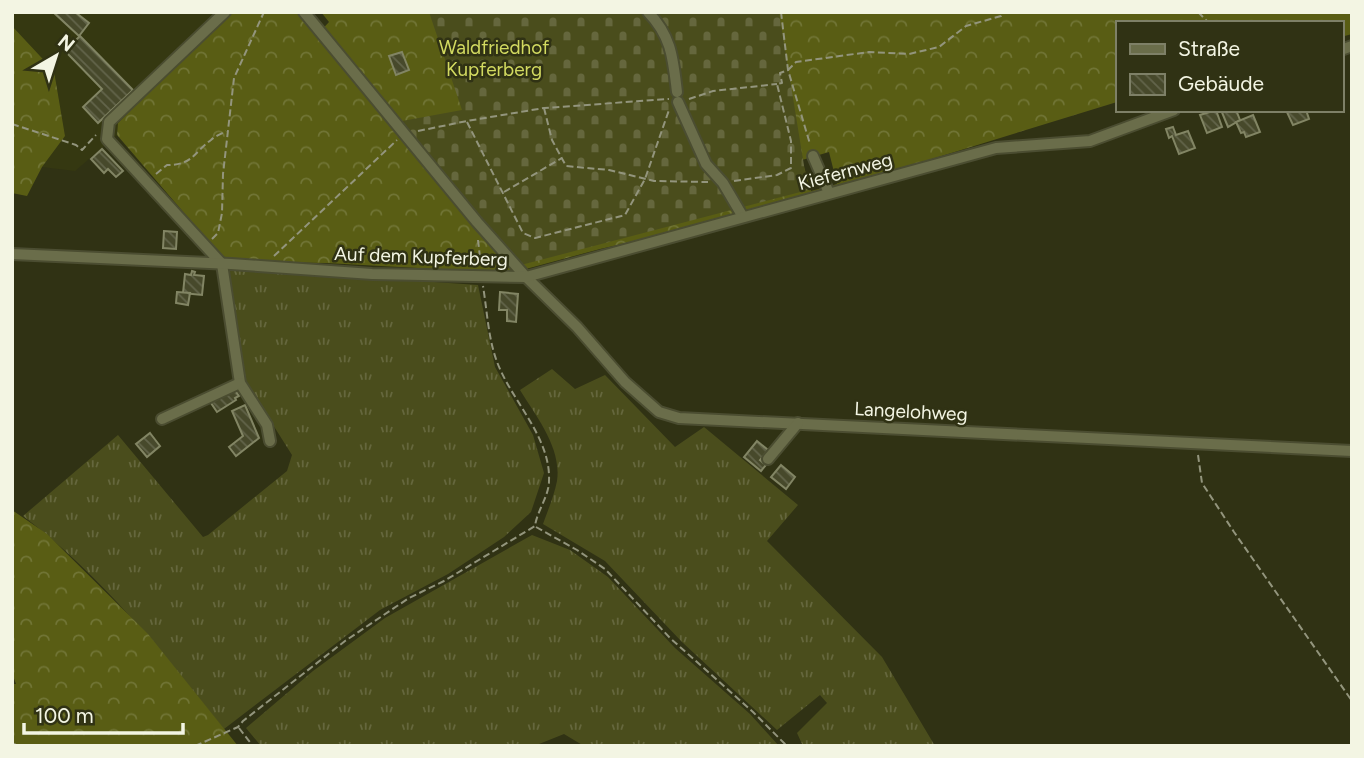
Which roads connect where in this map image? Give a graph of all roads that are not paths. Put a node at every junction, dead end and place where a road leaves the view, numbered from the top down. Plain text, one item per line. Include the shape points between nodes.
1 (225, 12) edge
2 (304, 12) edge
3 (648, 12) edge
4 (1169, 112) edge
5 (813, 156) road end
6 (829, 194) junction
7 (743, 217) junction
8 (12, 254) edge
9 (222, 264) junction
10 (526, 276) junction
11 (240, 383) junction
12 (162, 419) dead end
13 (798, 423) junction
14 (270, 441) dead end
15 (1352, 451) edge
16 (768, 459) dead end

1 - 9 street via 109,122 107,139
2 - 10 street, Auf dem Kupferberg
3 - 7 street via 666,33 677,97 706,163
4 - 6 street, Kiefernweg via 1090,141 996,148
5 - 6 street
6 - 7 street, Kiefernweg
7 - 10 street, Kiefernweg
8 - 9 street, Auf dem Kupferberg
9 - 10 street, Auf dem Kupferberg via 372,274
9 - 11 street
10 - 13 street, Langelohweg via 659,412 679,418
11 - 12 street
11 - 14 street via 267,425
13 - 15 street, Langelohweg
13 - 16 street

